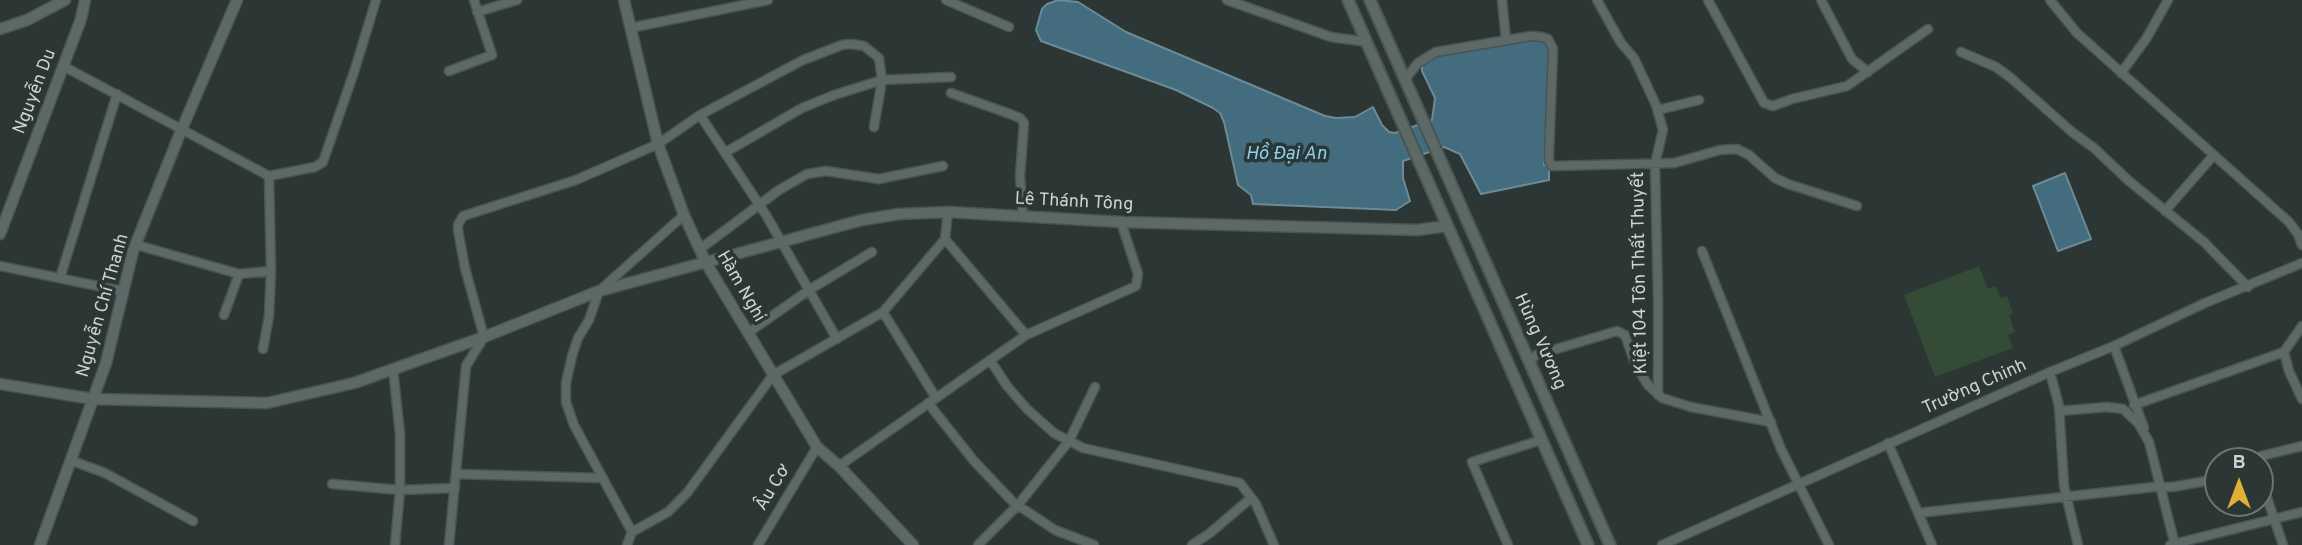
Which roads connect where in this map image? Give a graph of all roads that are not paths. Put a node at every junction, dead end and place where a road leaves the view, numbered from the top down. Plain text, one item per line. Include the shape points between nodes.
1 (65, 0) edge
2 (85, 0) edge
3 (237, 0) edge
4 (376, 0) edge
5 (474, 0) edge
6 (517, 0) edge
7 (624, 0) edge
8 (768, 0) edge
9 (946, 0) edge
10 (1227, 0) edge
11 (1348, 0) edge
12 (1370, 0) edge
13 (1502, 0) edge
14 (1708, 0) edge
15 (1821, 0) edge
16 (2050, 0) edge
17 (2168, 0) edge
18 (1600, 1) edge
19 (477, 12) junction
20 (1009, 27) dead end
21 (630, 28) junction
22 (0, 29) edge
23 (1928, 29) dead end
24 (1506, 40) junction
25 (1367, 42) junction
26 (1961, 52) dead end
27 (63, 66) junction
28 (449, 71) dead end
29 (1868, 72) junction
30 (2121, 73) junction
31 (951, 77) dead end
32 (1406, 78) junction
33 (882, 80) junction
34 (951, 93) dead end
35 (117, 94) junction
36 (1699, 100) dead end
37 (1658, 110) junction
38 (700, 115) junction
39 (874, 128) dead end
40 (181, 131) junction
41 (658, 144) junction
42 (726, 152) junction
43 (2213, 156) junction
44 (1655, 164) junction
45 (943, 166) dead end
46 (269, 176) junction
47 (759, 204) junction
48 (1857, 206) dead end
49 (2165, 211) junction
50 (948, 212) junction
51 (684, 215) junction
52 (1023, 217) junction
53 (1466, 217) junction
54 (1121, 222) junction
55 (1447, 226) junction
56 (0, 234) edge
57 (945, 239) junction
58 (781, 242) junction
59 (137, 245) junction
60 (2302, 245) edge
61 (699, 248) junction
62 (1702, 251) dead end
63 (872, 252) dead end
64 (706, 263) junction
65 (2302, 263) edge
66 (0, 266) edge
67 (271, 271) junction
68 (239, 274) junction
69 (60, 278) junction
70 (2248, 287) junction
71 (809, 290) junction
72 (122, 292) junction
73 (599, 292) junction
74 (883, 312) junction
75 (224, 315) dead end
76 (2302, 326) edge
77 (748, 333) junction
78 (1026, 335) junction
79 (484, 337) junction
80 (837, 339) junction
81 (2114, 346) junction
82 (263, 349) dead end
83 (2284, 352) junction
84 (990, 360) junction
85 (1528, 362) junction
86 (393, 369) junction
87 (1510, 370) junction
88 (2050, 372) junction
89 (773, 375) junction
90 (0, 384) edge
91 (1095, 387) dead end
92 (1657, 395) junction
93 (93, 398) junction
94 (2302, 399) edge
95 (932, 401) junction
96 (2134, 405) junction
97 (2059, 411) junction
98 (1771, 422) junction
99 (1560, 431) junction
100 (1541, 440) junction
101 (1069, 441) junction
102 (2149, 442) junction
103 (1888, 443) junction
104 (2302, 446) edge
105 (817, 447) junction
106 (2274, 453) edge
107 (70, 460) junction
108 (839, 466) junction
109 (457, 474) junction
110 (602, 478) junction
111 (2204, 481) edge
112 (332, 484) dead end
113 (1800, 484) junction
114 (2159, 487) junction
115 (454, 488) junction
116 (400, 490) junction
117 (2066, 496) junction
118 (1251, 498) junction
119 (1018, 505) junction
120 (2302, 512) edge
121 (1918, 513) junction
122 (2275, 519) junction
123 (193, 521) dead end
124 (632, 532) junction
125 (908, 543) edge
126 (40, 545) edge
127 (395, 545) edge
128 (449, 545) edge
129 (627, 545) edge
130 (758, 545) edge
131 (978, 545) edge
132 (1094, 545) edge
133 (1192, 545) edge
134 (1275, 545) edge
135 (1508, 545) edge
136 (1588, 545) edge
137 (1610, 545) edge
138 (1662, 545) edge
139 (1829, 545) edge
140 (1932, 545) edge
141 (2078, 545) edge
142 (2173, 545) edge
143 (2283, 545) edge

1 - 22 street
2 - 27 street, Nguyễn Du
3 - 40 street, Nguyễn Chí Thanh
4 - 46 street via 323,162
5 - 19 street
6 - 19 street
7 - 21 street, Hàm Nghi
8 - 21 street
9 - 20 street
10 - 25 street via 1331,37
11 - 25 main road
12 - 32 main road
13 - 24 street
14 - 29 street via 1764,103 1773,106 1847,86
15 - 29 street via 1852,59
16 - 30 street via 2077,33
17 - 30 street
18 - 37 street, Kiệt 104 Tôn Thất Thuyết
19 - 28 street via 492,55
21 - 41 street, Hàm Nghi
23 - 29 street
24 - 32 street via 1436,52
24 - 44 street via 1542,37 1553,49 1552,166
25 - 55 main road
26 - 49 street via 2011,78
27 - 35 street
27 - 56 street, Nguyễn Du
30 - 43 street
31 - 33 street
32 - 53 main road, Hùng Vương
33 - 38 street via 876,54 851,44 803,60
33 - 39 street
33 - 42 street via 802,108
34 - 52 street via 1023,120
35 - 40 street
35 - 69 street
36 - 37 street
37 - 44 street, Kiệt 104 Tôn Thất Thuyết via 1662,130
38 - 41 street
38 - 42 street
40 - 46 street
40 - 59 street, Nguyễn Chí Thanh
41 - 51 street, Hàm Nghi
41 - 79 street via 576,180 463,216 458,230
42 - 47 street
43 - 49 street
43 - 60 street via 2289,222
44 - 48 street via 1737,149 1775,178
44 - 92 street, Kiệt 104 Tôn Thất Thuyết
45 - 47 street via 879,178 817,171 794,180
46 - 67 street
47 - 58 street
47 - 61 street
49 - 70 street
50 - 52 street, Lê Thánh Tông
50 - 57 street
50 - 58 street, Lê Thánh Tông via 862,220
51 - 61 street, Hàm Nghi
51 - 73 street
52 - 54 street, Lê Thánh Tông
53 - 55 main road
53 - 85 main road, Hùng Vương
54 - 55 street, Lê Thánh Tông via 1416,230
54 - 78 street via 1138,274 1136,286
55 - 87 main road
57 - 74 street
57 - 78 street
58 - 64 street, Lê Thánh Tông
58 - 71 street
59 - 68 street
59 - 72 street, Nguyễn Chí Thanh
61 - 64 street, Hàm Nghi
62 - 98 street
63 - 71 street
64 - 73 street, Lê Thánh Tông
64 - 77 street, Hàm Nghi
65 - 70 street, Trường Chinh
66 - 69 street
67 - 68 street
67 - 82 street
68 - 75 street
69 - 72 street
70 - 81 street, Trường Chinh
71 - 77 street
71 - 80 street
72 - 93 street, Nguyễn Chí Thanh
73 - 79 street, Lê Thánh Tông
73 - 110 street via 578,338 565,393 574,425
74 - 80 street
74 - 95 street
76 - 83 street
77 - 89 street, Hàm Nghi
78 - 84 street
79 - 86 street, Lê Thánh Tông
79 - 109 street via 466,366
80 - 89 street
81 - 88 street, Trường Chinh
81 - 96 street
83 - 94 street
83 - 96 street
84 - 95 street
84 - 101 street via 1027,409
85 - 87 main road
85 - 92 street via 1536,355 1617,331 1625,335 1642,376
85 - 99 main road, Hùng Vương
86 - 93 street, Lê Thánh Tông via 267,403
86 - 116 street
87 - 100 main road
88 - 97 street
88 - 103 street, Trường Chinh
89 - 105 street, Hàm Nghi
89 - 124 street via 687,493 668,512
90 - 93 street, Lê Thánh Tông
91 - 101 street
92 - 98 street via 1692,407
93 - 107 street, Nguyễn Chí Thanh
95 - 108 street
95 - 119 street via 974,461
96 - 102 street
97 - 102 street via 2123,409
97 - 117 street
98 - 113 street
99 - 100 main road
99 - 137 main road, Hùng Vương
100 - 135 street via 1472,462
100 - 136 main road
101 - 118 street via 1110,455 1240,483
101 - 119 street
102 - 114 street
103 - 113 street, Trường Chinh
103 - 121 street
104 - 106 street
105 - 108 street, Hàm Nghi
105 - 130 street, Âu Cơ
107 - 123 street via 105,473
107 - 126 street, Nguyễn Chí Thanh
108 - 125 street, Hàm Nghi
109 - 110 street
109 - 115 street
110 - 124 street
111 - 114 street
112 - 116 street
113 - 138 street, Trường Chinh
113 - 139 street
114 - 117 street
114 - 142 street
115 - 116 street
115 - 128 street
116 - 127 street
117 - 121 street
117 - 141 street
118 - 133 street
118 - 134 street
119 - 131 street
119 - 132 street via 1055,530
120 - 122 street
121 - 140 street
122 - 142 street
122 - 143 street
124 - 129 street

